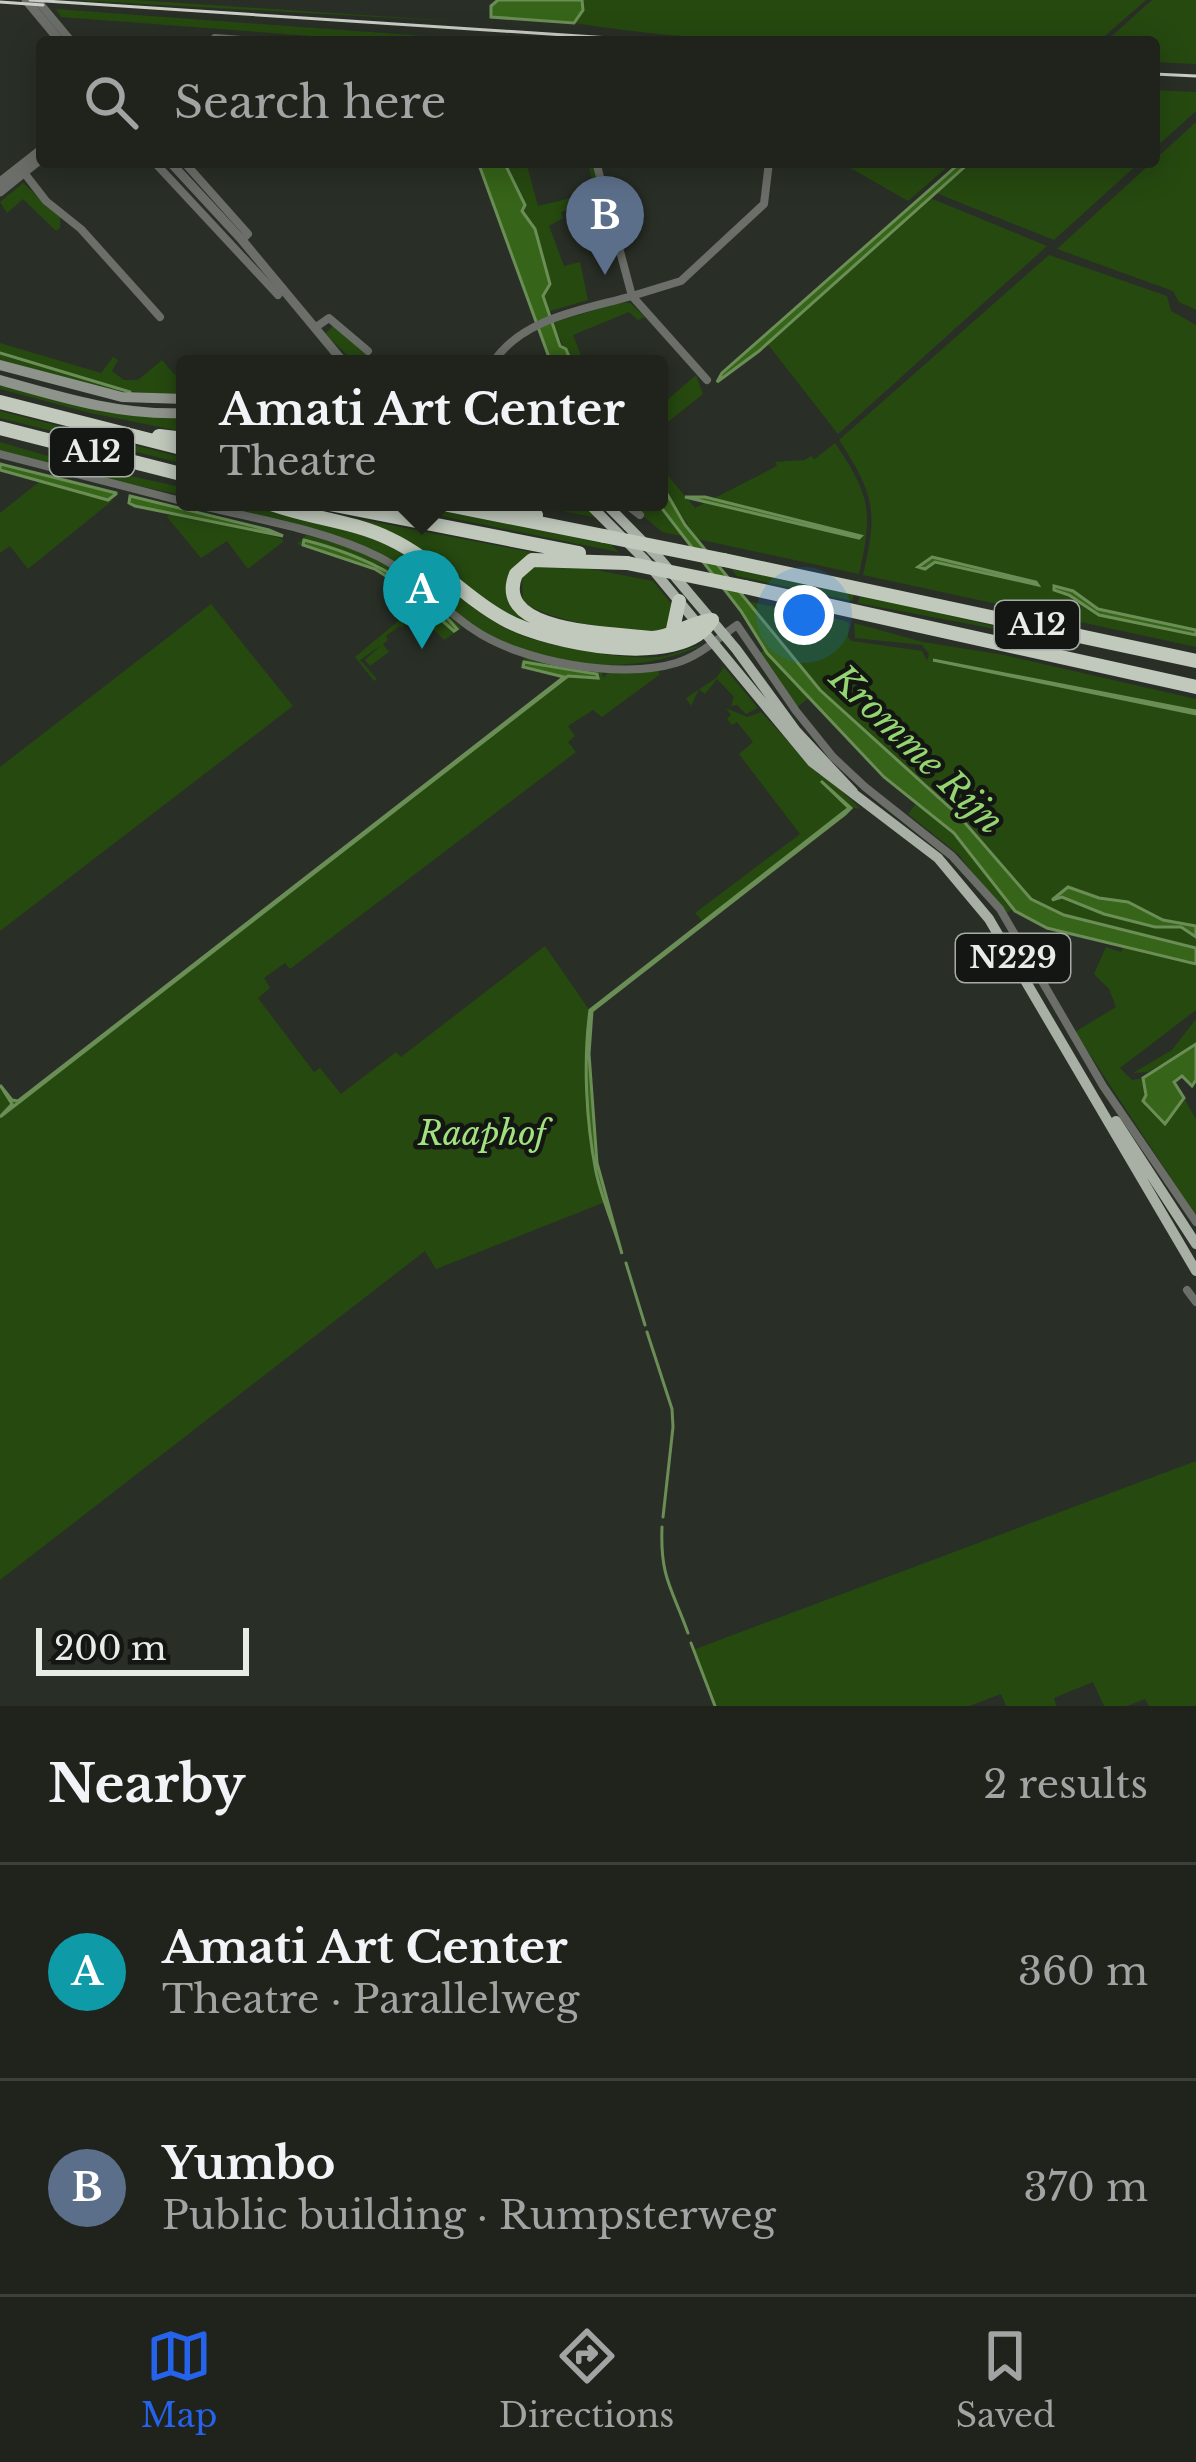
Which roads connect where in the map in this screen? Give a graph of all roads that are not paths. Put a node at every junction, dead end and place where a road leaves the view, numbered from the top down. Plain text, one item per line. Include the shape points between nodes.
1 (33, 1) edge
2 (57, 36) edge
3 (66, 36) edge
4 (36, 158) edge
5 (160, 168) edge
6 (175, 168) edge
7 (189, 168) edge
8 (598, 168) edge
9 (768, 168) edge
10 (21, 169) junction
11 (0, 182) edge
12 (0, 192) edge
13 (213, 216) junction
14 (242, 240) junction
15 (278, 295) dead end
16 (632, 296) junction
17 (160, 317) dead end
18 (316, 327) junction
19 (368, 351) dead end
20 (338, 355) edge
21 (499, 355) edge
22 (0, 365) edge
23 (0, 380) edge
24 (707, 380) dead end
25 (176, 399) edge
26 (0, 402) edge
27 (176, 413) edge
28 (0, 428) edge
29 (94, 428) junction
30 (176, 438) edge
31 (176, 447) edge
32 (0, 454) edge
33 (176, 473) edge
34 (176, 500) edge
35 (218, 511) edge
36 (297, 511) edge
37 (364, 511) edge
38 (479, 511) edge
39 (525, 511) edge
40 (595, 511) edge
41 (613, 511) edge
42 (635, 511) edge
43 (640, 515) dead end
44 (586, 532) junction
45 (627, 563) junction
46 (680, 602) junction
47 (710, 631) junction
48 (672, 634) junction
49 (1196, 661) edge
50 (1196, 687) edge
51 (941, 854) junction
52 (1099, 1100) junction
53 (1196, 1222) edge
54 (1196, 1244) edge
55 (1196, 1271) edge
56 (1187, 1290) dead end
57 (1196, 1302) edge

1 - 2 street
1 - 3 street
4 - 10 street
5 - 13 street
6 - 13 street
7 - 14 street via 248,234
8 - 16 street
9 - 16 street via 764,204 681,280
10 - 11 street
10 - 12 street
10 - 17 street
13 - 14 street
13 - 15 street
14 - 18 street
16 - 21 street via 536,326
16 - 24 street
18 - 19 street via 329,318
18 - 20 street
22 - 25 main road via 107,394
23 - 27 main road via 92,405
26 - 29 highway, A12
28 - 33 highway, A12
29 - 30 highway, A12
29 - 31 highway, A12
32 - 34 street
35 - 47 street via 368,552 487,638 536,658 604,667 676,663
36 - 47 highway via 389,538 493,613 539,634 652,650
37 - 45 highway, A12
38 - 44 highway, A12
39 - 44 highway, A12
40 - 46 main road, N229
41 - 47 main road, N229 via 660,559
42 - 43 street
44 - 49 highway, A12, bridge
45 - 48 highway, A12 via 532,560 516,574 513,598 549,623
45 - 50 highway, A12, bridge
46 - 47 main road, N229
46 - 48 highway
47 - 48 highway, A12
47 - 51 main road, N229 via 855,794
47 - 51 street via 737,625 824,747
51 - 52 main road, N229
51 - 53 street via 974,876 1000,909 1103,1086
52 - 54 main road, N229
52 - 55 main road, N229
56 - 57 street

